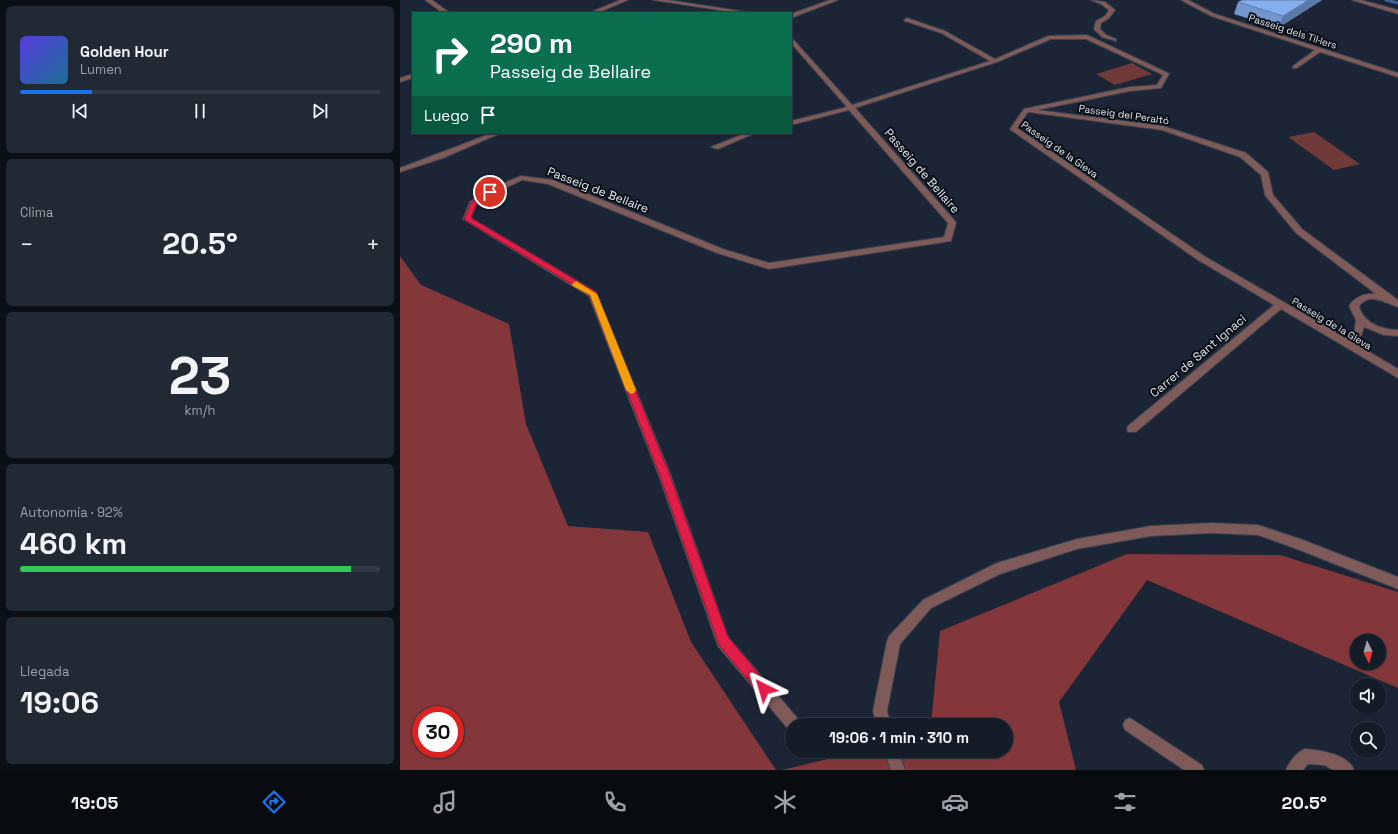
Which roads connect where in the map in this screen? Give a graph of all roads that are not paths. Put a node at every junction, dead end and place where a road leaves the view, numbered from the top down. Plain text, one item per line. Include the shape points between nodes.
1 (428, 0) edge
2 (625, 0) edge
3 (656, 0) edge
4 (834, 0) edge
5 (1094, 0) edge
6 (1184, 0) edge
7 (1355, 0) edge
8 (446, 12) edge
9 (595, 12) edge
10 (743, 12) edge
11 (1398, 12) edge
12 (792, 16) edge
13 (907, 20) dead end
14 (792, 40) edge
15 (1114, 40) dead end
16 (1319, 50) junction
17 (995, 61) junction
18 (1295, 67) dead end
19 (1398, 75) edge
20 (412, 76) edge
21 (400, 80) edge
22 (851, 107) junction
23 (1026, 110) junction
24 (792, 123) edge
25 (495, 134) edge
26 (749, 134) edge
27 (715, 147) dead end
28 (400, 170) edge
29 (1395, 302) edge
30 (1281, 304) junction
31 (1360, 320) junction
32 (1398, 334) edge
33 (1346, 343) junction
34 (1398, 374) edge
35 (1132, 429) dead end
36 (1398, 583) edge
37 (788, 718) edge
38 (882, 718) edge
39 (1130, 725) dead end
40 (894, 758) edge
41 (898, 770) edge
42 (1197, 770) edge
43 (1293, 770) edge
44 (1347, 770) edge

1 - 8 street
2 - 9 street
3 - 10 street
4 - 12 street
5 - 15 street via 1112,10 1107,17 1098,22 1097,29 1104,36
6 - 16 street, Passeig dels Til·lers via 1213,15
7 - 11 street
13 - 17 street via 943,32
14 - 22 street, Passeig de Bellaire
16 - 18 street
16 - 19 street, Passeig dels Til·lers
17 - 22 street, Passeig de la Gleva
17 - 23 street, Passeig de la Gleva via 1050,37 1087,37 1166,74 1159,88 1130,89
20 - 21 street
22 - 24 street, Passeig de la Gleva
22 - 37 street, Passeig de Bellaire via 952,223 948,239 769,266 720,252 550,182 521,178 490,192 473,204 467,219 593,294 665,476 724,641
23 - 29 street, Passeig del Peraltó via 1163,128 1243,155 1265,174 1269,195 1299,231
23 - 30 street, Passeig de la Gleva via 1013,129 1201,258
25 - 28 street
26 - 27 street
29 - 31 street via 1372,296 1356,301 1355,313
30 - 33 street, Passeig de la Gleva
30 - 35 street, Carrer de Sant Ignaci
31 - 32 street via 1377,330
31 - 33 street via 1358,334
33 - 34 street, Passeig de la Gleva
36 - 38 street via 1258,530 1211,528 1151,531 1077,544 997,569 927,604 894,641 880,711
39 - 42 street
40 - 41 street
43 - 44 street via 1305,756 1326,758

